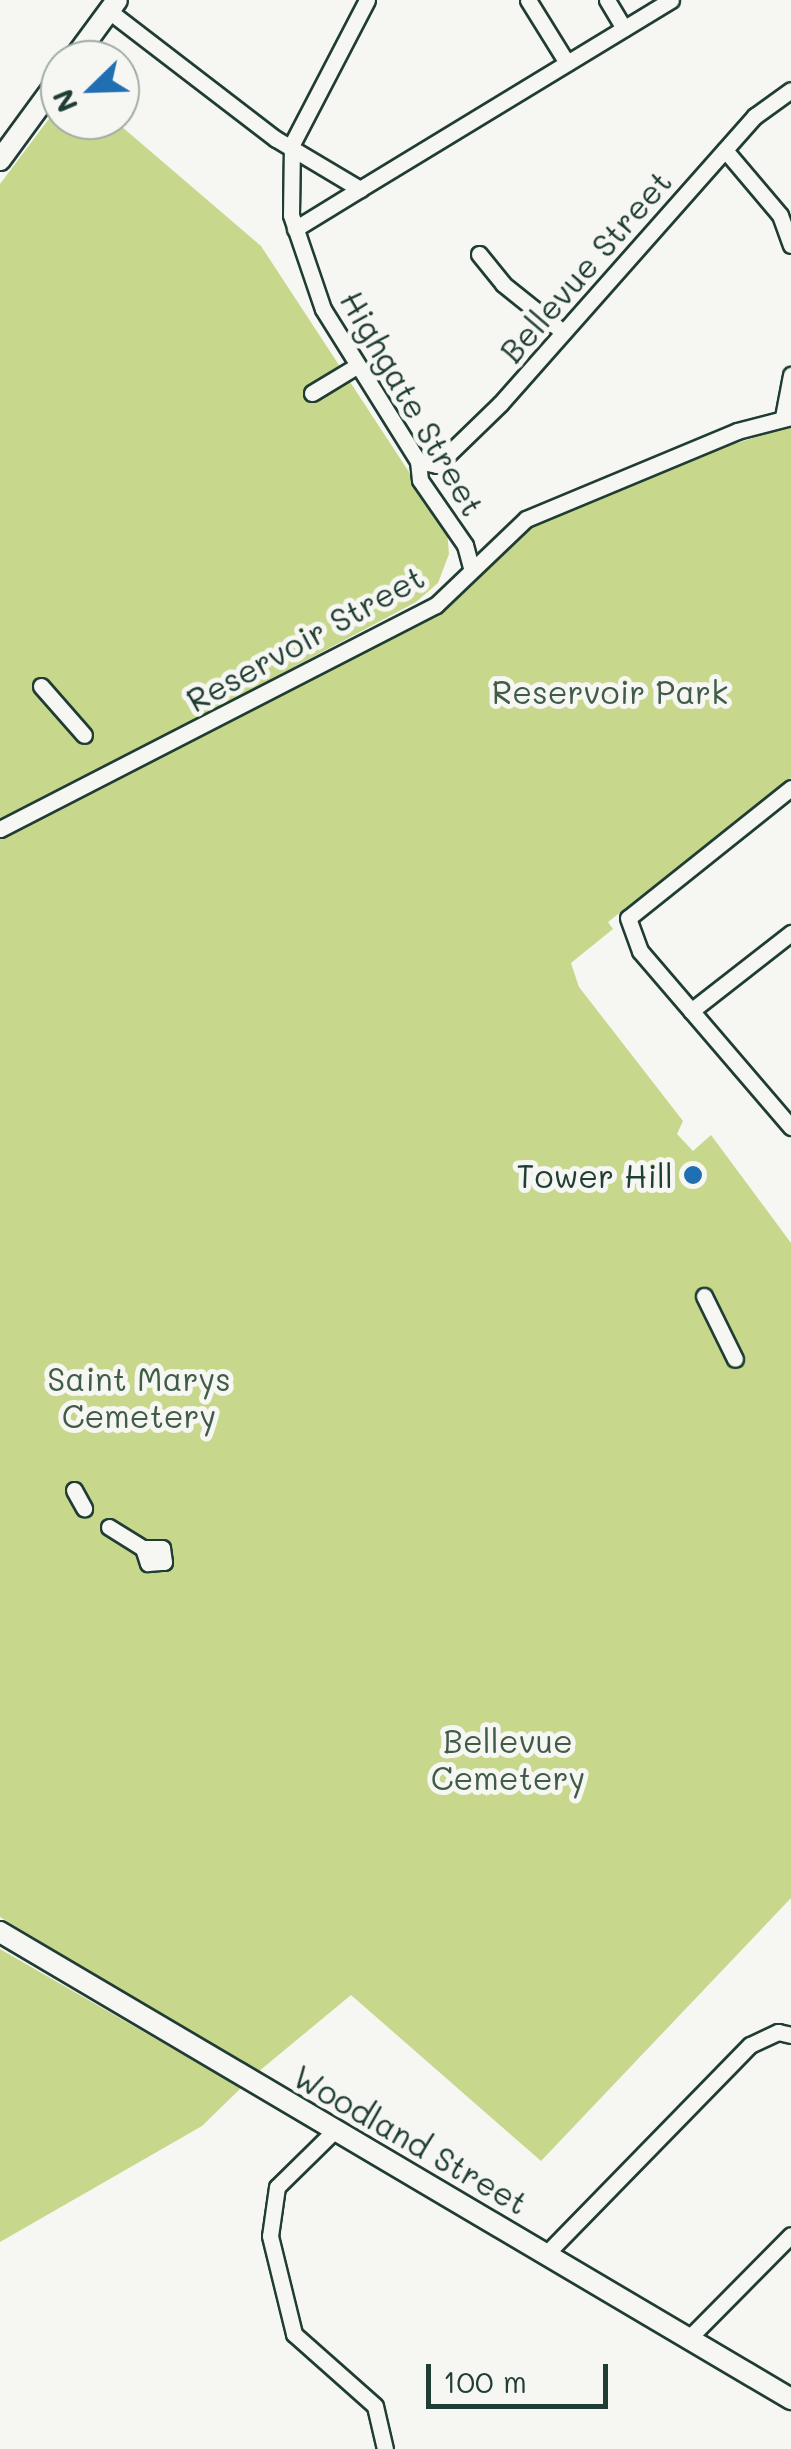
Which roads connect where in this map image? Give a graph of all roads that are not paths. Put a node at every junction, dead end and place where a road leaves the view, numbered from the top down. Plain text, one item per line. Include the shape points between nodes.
1 (367, 0) edge
2 (528, 0) edge
3 (607, 0) edge
4 (671, 0) edge
5 (113, 6) edge
6 (624, 28) junction
7 (88, 40) edge
8 (568, 63) junction
9 (791, 90) edge
10 (40, 105) edge
11 (292, 149) junction
12 (724, 150) junction
13 (0, 160) edge
14 (360, 190) junction
15 (295, 228) junction
16 (791, 246) edge
17 (479, 254) dead end
18 (563, 332) junction
19 (354, 367) junction
20 (791, 375) edge
21 (312, 393) dead end
22 (787, 417) edge
23 (418, 460) junction
24 (471, 568) junction
25 (41, 686) dead end
26 (84, 735) dead end
27 (791, 788) edge
28 (0, 829) edge
29 (791, 933) edge
30 (691, 1011) junction
31 (791, 1127) edge
32 (704, 1296) dead end
33 (734, 1358) dead end
34 (74, 1490) dead end
35 (84, 1508) dead end
36 (109, 1527) dead end
37 (143, 1548) dead end
38 (0, 1932) edge
39 (791, 2035) edge
40 (334, 2130) junction
41 (791, 2235) edge
42 (546, 2254) junction
43 (688, 2339) junction
44 (791, 2399) edge
45 (384, 2449) edge

1 - 11 street via 307,107
2 - 8 street
3 - 6 street
4 - 6 street
5 - 7 main road
5 - 11 street
6 - 8 street
8 - 14 street
9 - 12 street, Bellevue Street
10 - 13 main road
11 - 14 street
11 - 15 street, Highgate Street
12 - 16 street via 780,214
12 - 18 street, Bellevue Street
14 - 15 street
15 - 19 street, Highgate Street via 323,310
17 - 18 street via 503,284
18 - 23 street, Bellevue Street via 449,455 437,464
19 - 21 street
19 - 23 street, Highgate Street
20 - 22 street
22 - 24 street, Reservoir Street via 526,519
23 - 24 street, Highgate Street via 420,480 465,544
24 - 28 street, Reservoir Street via 419,614
25 - 26 street
27 - 30 street via 628,918 640,951
29 - 30 street
30 - 31 street
32 - 33 street
34 - 35 street
36 - 37 street
38 - 40 main road, Woodland Street
39 - 42 street via 778,2032 750,2045
40 - 42 main road, Woodland Street
40 - 45 street via 277,2187 270,2236 290,2327 308,2351 380,2411
41 - 43 street
42 - 43 main road, Woodland Street
43 - 44 main road, Woodland Street

